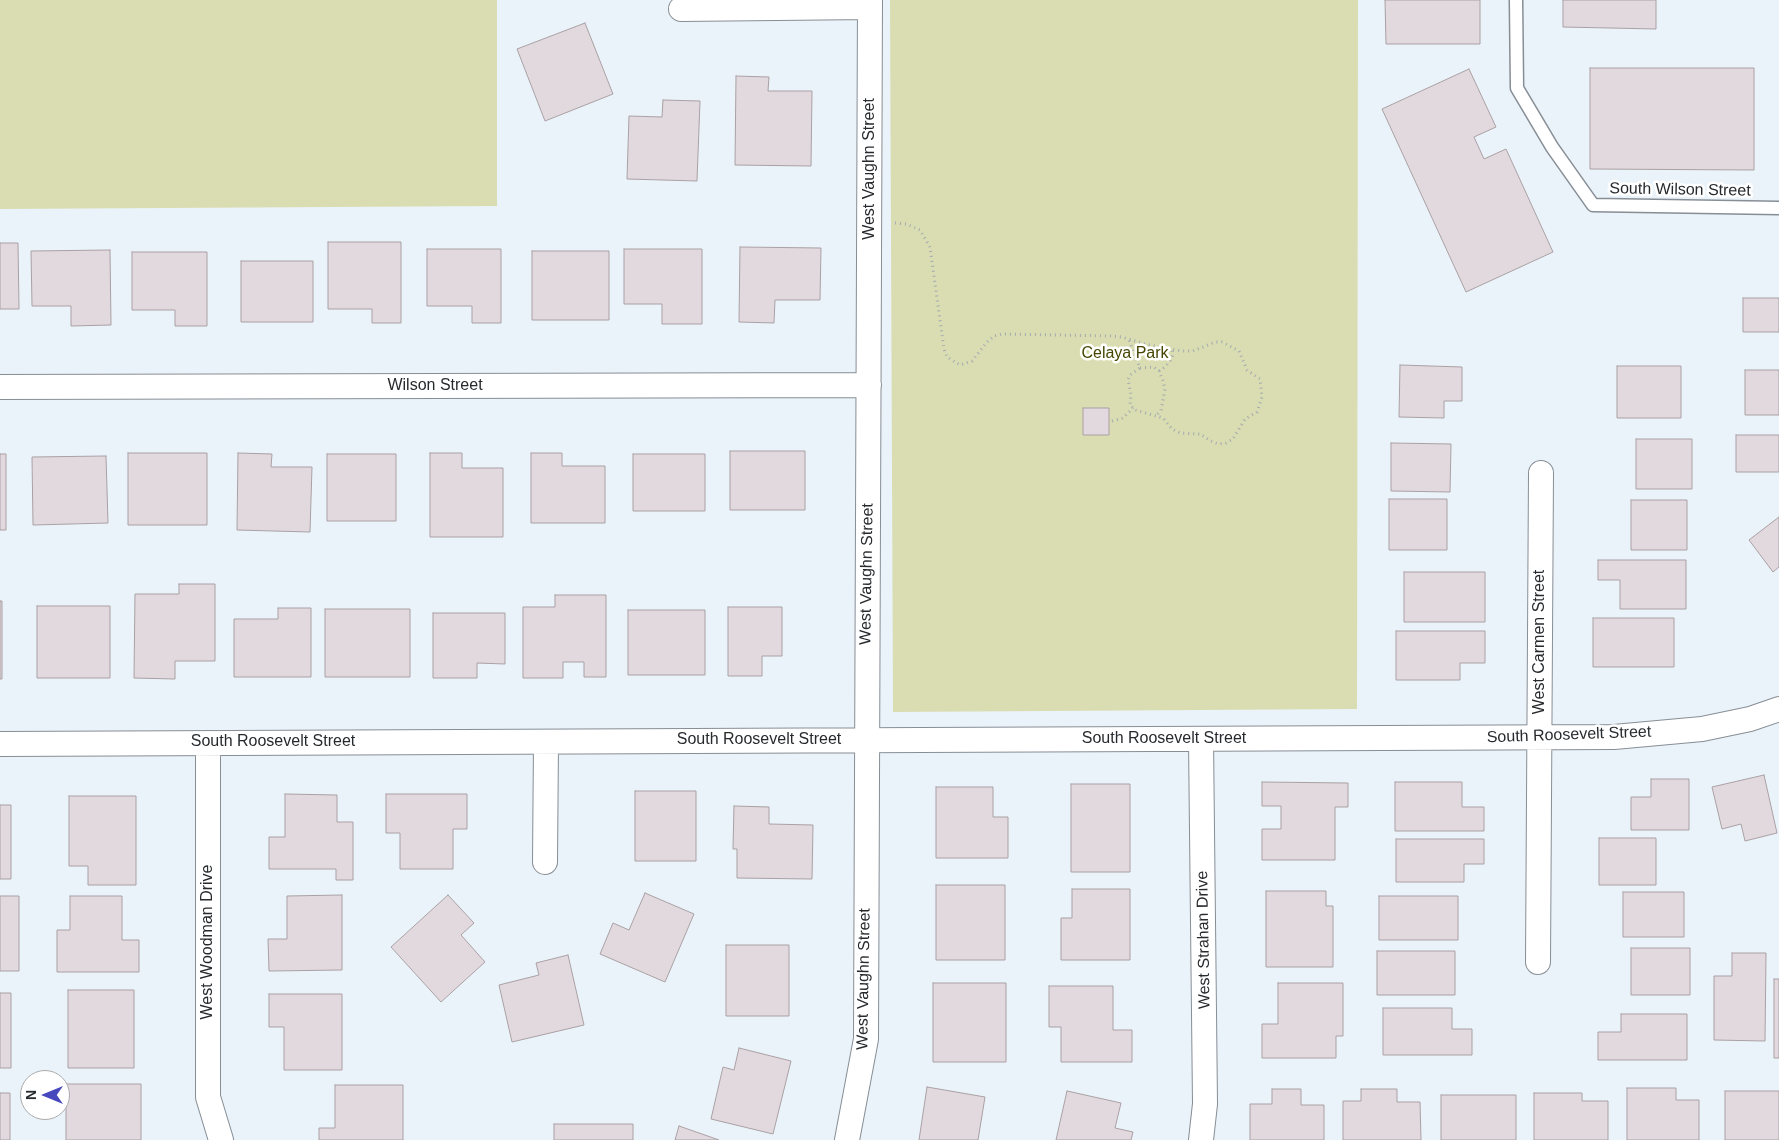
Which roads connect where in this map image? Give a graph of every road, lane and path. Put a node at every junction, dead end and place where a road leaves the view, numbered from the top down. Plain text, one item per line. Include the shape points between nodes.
1 (1516, 0) edge
2 (870, 4) edge
3 (681, 9) dead end
4 (1779, 208) edge
5 (870, 224) junction
6 (1129, 340) junction
7 (1172, 348) junction
8 (1140, 368) junction
9 (1159, 371) junction
10 (869, 385) junction
11 (0, 387) edge
12 (1133, 408) junction
13 (1156, 416) junction
14 (1112, 421) dead end
15 (1542, 472) dead end
16 (1779, 709) edge
17 (1540, 738) junction
18 (866, 739) junction
19 (1202, 739) junction
20 (546, 742) junction
21 (208, 743) junction
22 (0, 744) edge
23 (545, 862) dead end
24 (1538, 962) dead end
25 (221, 1140) edge
26 (847, 1140) edge
27 (1201, 1140) edge

1 - 4 lane, South Wilson Street via 1517,88 1552,147 1593,205
2 - 3 street, West Vaughn Street
2 - 5 street, West Vaughn Street
5 - 6 path via 906,224 924,235 930,247 944,349 947,357 960,365 972,360 994,336 1002,334 1112,336
5 - 10 street, West Vaughn Street
6 - 7 path
6 - 8 path
7 - 9 path via 1170,361
7 - 13 path via 1193,351 1222,342 1239,350 1247,370 1260,379 1260,406 1246,419 1234,439 1218,444 1200,434 1180,433
8 - 9 path via 1154,367
8 - 12 path via 1128,380
9 - 13 path via 1165,390 1161,410
10 - 11 street, Wilson Street
10 - 18 street, West Vaughn Street
12 - 13 path
12 - 14 path via 1124,418
15 - 17 street, West Carmen Street
16 - 17 street, South Roosevelt Street via 1702,729 1614,737
17 - 19 street, South Roosevelt Street
17 - 24 street, West Carmen Street
18 - 19 street, South Roosevelt Street
18 - 20 street, South Roosevelt Street
18 - 26 street, West Vaughn Street via 866,1039
19 - 27 street, West Strahan Drive via 1205,1104
20 - 21 street, South Roosevelt Street
20 - 23 street
21 - 22 street, South Roosevelt Street
21 - 25 street, West Woodman Drive via 208,1097

